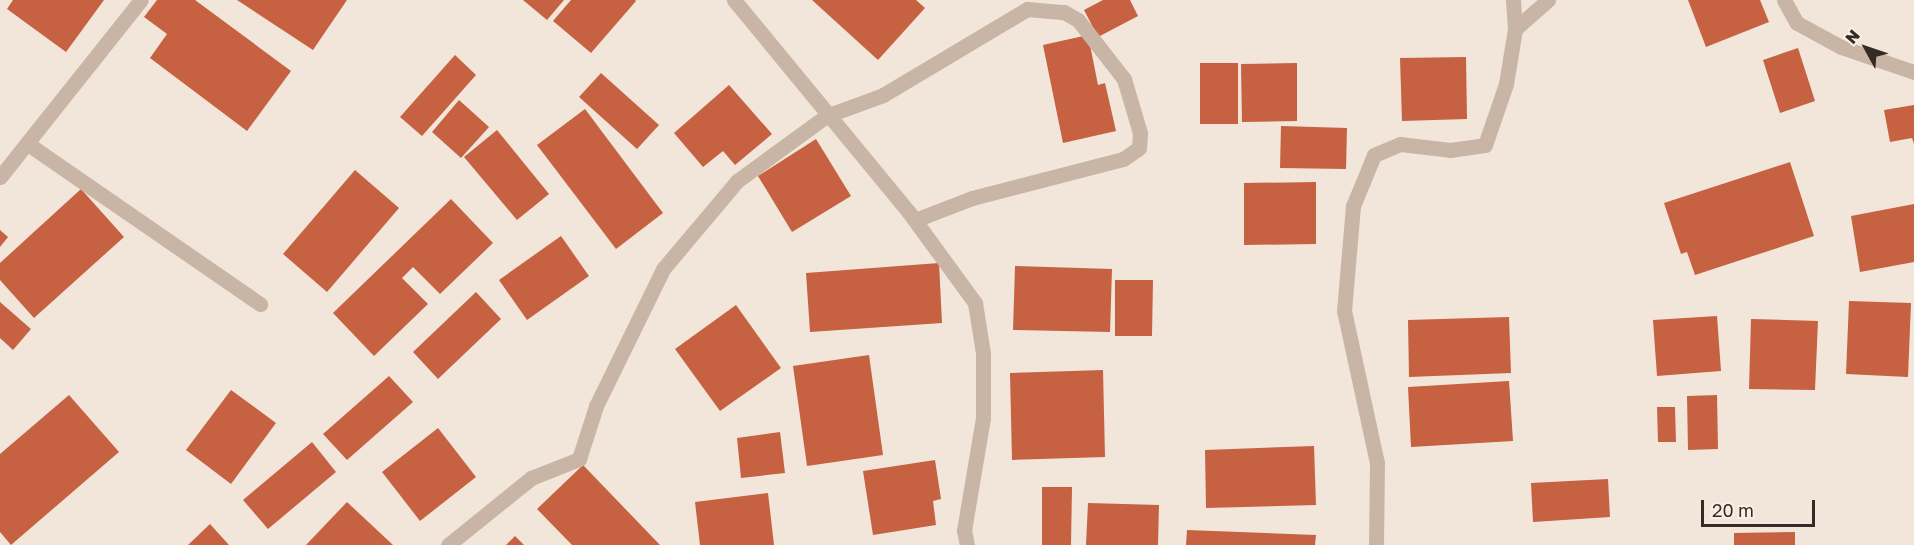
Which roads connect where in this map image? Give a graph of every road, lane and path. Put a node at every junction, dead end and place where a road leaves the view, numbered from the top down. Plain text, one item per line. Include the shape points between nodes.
1 (141, 0) edge
2 (734, 0) edge
3 (1513, 0) edge
4 (1548, 0) edge
5 (1784, 0) edge
6 (1515, 29) junction
7 (1914, 72) edge
8 (826, 116) junction
9 (28, 144) junction
10 (0, 177) edge
11 (915, 220) junction
12 (260, 304) dead end
13 (448, 545) edge
14 (967, 545) edge
15 (1376, 545) edge

1 - 9 street
2 - 8 street
3 - 6 street
4 - 6 street
5 - 7 street via 1797,23 1832,42
6 - 15 street via 1506,84 1485,145 1450,150 1400,144 1374,155 1353,206 1344,311 1377,464
8 - 11 street
8 - 11 street via 882,95 1027,9 1064,12 1078,20 1124,79 1140,133 1138,148 1123,159 972,198
8 - 13 street via 737,181 663,269 596,406 579,459 531,478
9 - 10 street
9 - 12 street
11 - 14 street via 975,303 977,313 983,418 964,530

